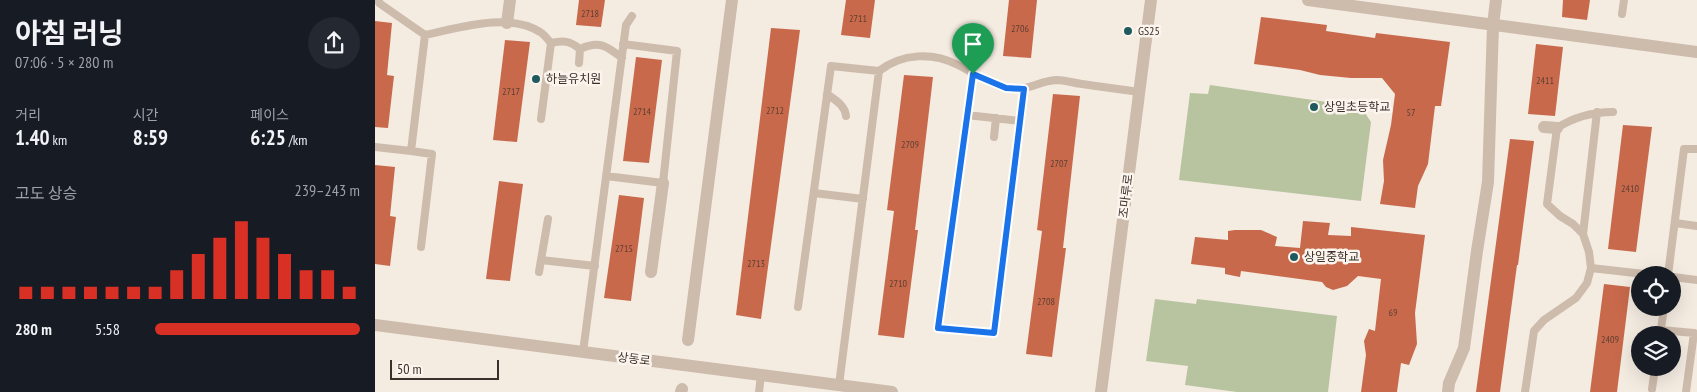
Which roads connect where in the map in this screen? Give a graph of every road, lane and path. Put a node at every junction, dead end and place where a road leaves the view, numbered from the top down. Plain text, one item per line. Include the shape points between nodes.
1 (379, 0) edge
2 (509, 0) edge
3 (732, 0) edge
4 (1151, 0) edge
5 (1308, 0) edge
6 (1496, 0) edge
7 (1624, 0) edge
8 (1622, 14) dead end
9 (632, 16) dead end
10 (507, 23) junction
11 (1493, 25) junction
12 (425, 35) junction
13 (551, 44) junction
14 (623, 44) junction
15 (580, 49) junction
16 (1697, 52) edge
17 (622, 58) junction
18 (579, 63) dead end
19 (879, 71) junction
20 (973, 74) junction
21 (1024, 89) junction
22 (1139, 92) junction
23 (827, 94) junction
24 (1597, 112) junction
25 (1613, 112) dead end
26 (967, 115) junction
27 (846, 116) dead end
28 (541, 118) dead end
29 (996, 118) junction
30 (1020, 121) junction
31 (994, 137) dead end
32 (375, 147) edge
33 (1697, 149) edge
34 (411, 152) junction
35 (606, 176) junction
36 (663, 183) junction
37 (813, 193) junction
38 (863, 199) junction
39 (548, 219) dead end
40 (1675, 223) junction
41 (1697, 226) edge
42 (1583, 234) junction
43 (421, 247) dead end
44 (541, 260) junction
45 (595, 266) junction
46 (1669, 266) edge
47 (1591, 268) junction
48 (539, 272) dead end
49 (651, 272) dead end
50 (1631, 273) edge
51 (1681, 278) edge
52 (1697, 280) edge
53 (798, 306) dead end
54 (377, 326) edge
55 (1681, 333) edge
56 (688, 340) dead end
57 (583, 352) junction
58 (761, 375) junction
59 (1654, 376) edge
60 (839, 385) junction
61 (1652, 389) dead end
62 (759, 392) edge
63 (892, 392) edge
64 (1101, 392) edge
65 (1448, 392) edge
66 (1525, 392) edge
67 (1686, 392) edge

1 - 12 lane
2 - 10 street
3 - 56 street
4 - 22 street, 조마루로
5 - 11 street
6 - 11 street
7 - 8 lane
9 - 14 lane via 626,26
10 - 12 lane via 473,25
10 - 13 lane via 542,32
11 - 16 street
11 - 65 street via 1488,182 1464,348
12 - 34 lane
13 - 15 lane via 571,42
13 - 28 lane
14 - 17 lane
14 - 36 lane via 677,51
15 - 17 lane via 599,44 609,47
15 - 18 lane
17 - 35 lane
19 - 20 lane via 889,63 925,56 949,61
19 - 23 lane via 831,66
19 - 38 lane
20 - 21 lane via 1006,88
20 - 26 lane
21 - 22 lane via 1055,80
21 - 30 lane
22 - 64 street, 조마루로
23 - 27 lane via 846,110
23 - 37 lane
24 - 25 lane
24 - 42 lane
24 - 42 lane via 1550,128 1547,204
26 - 29 lane
26 - 30 lane via 938,328 994,333
29 - 30 lane
29 - 31 lane
32 - 34 lane
33 - 40 lane via 1684,149
34 - 43 lane via 432,154
35 - 36 lane
35 - 45 lane
36 - 49 street
37 - 38 lane
37 - 53 lane
38 - 60 lane
39 - 44 lane
40 - 41 lane
40 - 46 lane
42 - 47 lane
44 - 45 lane
44 - 48 lane
45 - 57 lane
47 - 50 lane
47 - 66 lane via 1587,283 1576,298 1534,331
51 - 52 lane
54 - 57 street, 상동로
55 - 67 lane via 1694,333
57 - 58 street, 상동로
58 - 60 street, 상동로
58 - 62 lane
59 - 61 lane
60 - 63 street, 상동로

